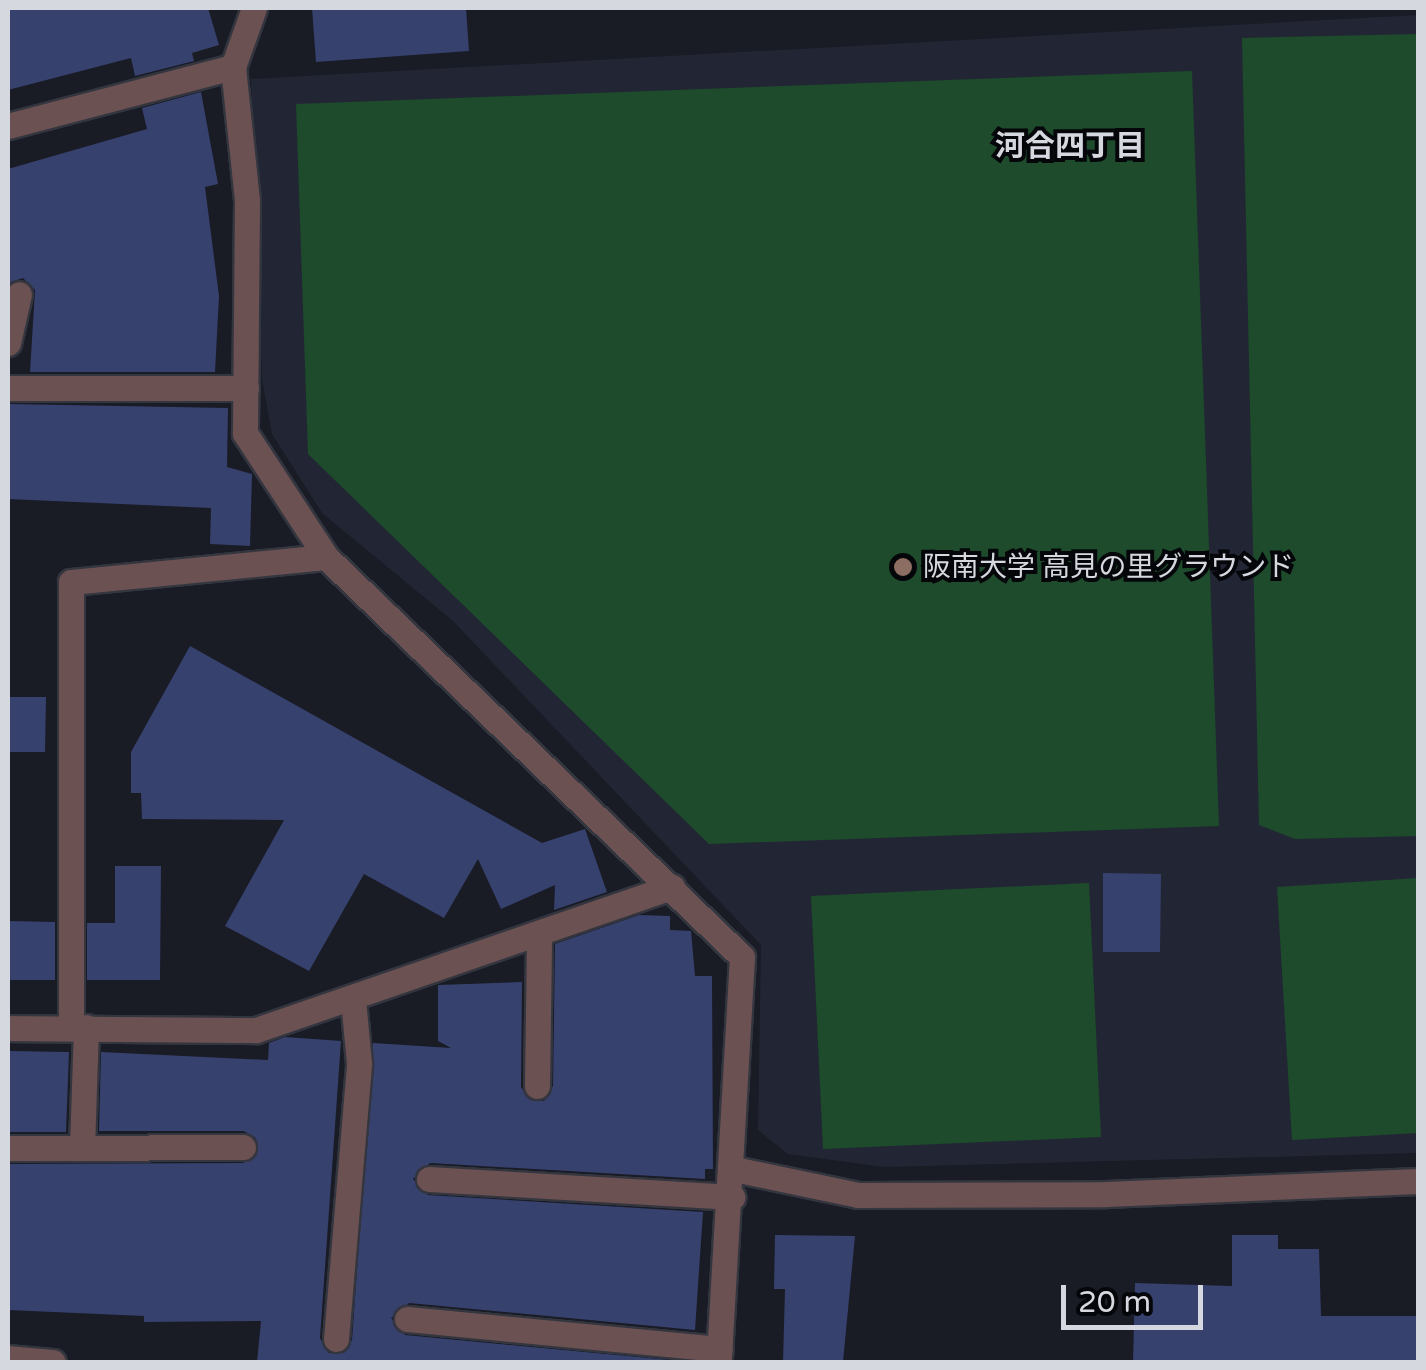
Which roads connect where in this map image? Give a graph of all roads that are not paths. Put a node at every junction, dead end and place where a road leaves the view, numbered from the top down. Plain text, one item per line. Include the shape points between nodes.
1 (254, 8) edge
2 (233, 67) junction
3 (8, 126) edge
4 (19, 294) dead end
5 (8, 344) edge
6 (8, 388) edge
7 (246, 388) junction
8 (326, 557) junction
9 (672, 886) junction
10 (539, 935) junction
11 (353, 1000) junction
12 (79, 1027) junction
13 (8, 1028) edge
14 (537, 1086) dead end
15 (243, 1147) dead end
16 (8, 1148) edge
17 (82, 1148) junction
18 (734, 1170) junction
19 (429, 1179) dead end
20 (1418, 1181) edge
21 (732, 1197) junction
22 (408, 1319) dead end
23 (336, 1339) dead end
24 (719, 1356) edge
25 (8, 1358) edge
26 (53, 1362) edge

1 - 2 street
2 - 3 street
2 - 7 street via 246,200
4 - 5 street
6 - 7 street
7 - 8 street via 245,432
8 - 9 street
8 - 12 street via 71,582
9 - 10 street
9 - 18 street via 742,957
10 - 11 street
10 - 14 street
11 - 12 street via 256,1030
11 - 23 street via 358,1062
12 - 13 street
12 - 17 street
15 - 17 street
16 - 17 street
18 - 20 street via 858,1196
18 - 21 street
19 - 21 street
21 - 24 street
22 - 24 street
25 - 26 street

